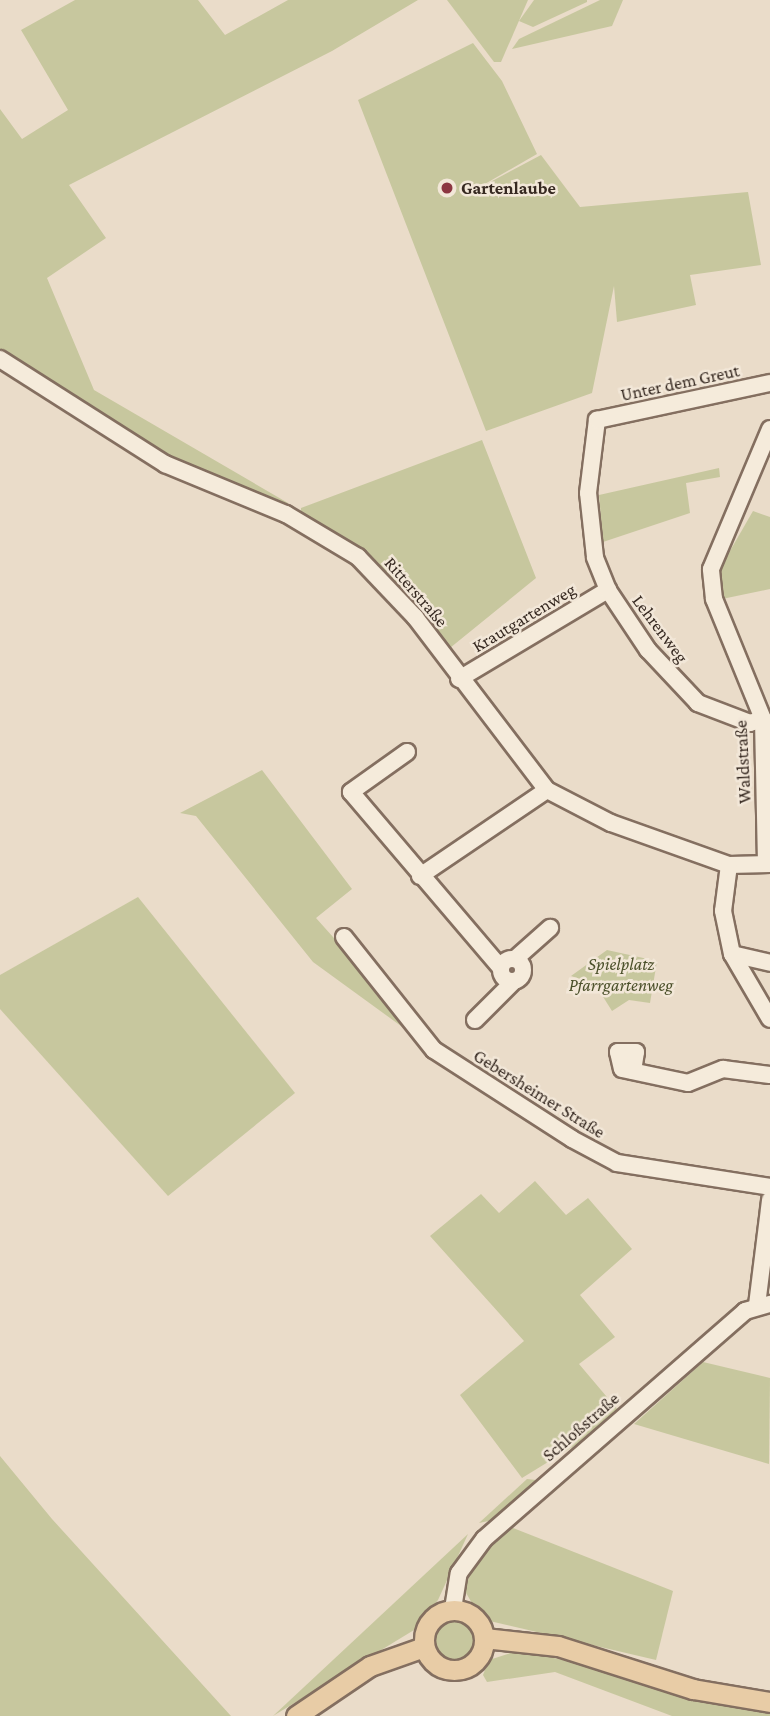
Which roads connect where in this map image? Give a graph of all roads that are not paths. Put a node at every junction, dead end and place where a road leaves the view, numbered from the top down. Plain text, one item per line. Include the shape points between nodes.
1 (0, 359) edge
2 (770, 383) edge
3 (597, 420) joint
4 (770, 429) edge
5 (608, 590) junction
6 (459, 680) junction
7 (763, 719) junction
8 (407, 752) dead end
9 (547, 790) junction
10 (768, 863) edge
11 (729, 865) junction
12 (420, 876) junction
13 (550, 928) dead end
14 (344, 937) dead end
15 (732, 954) junction
16 (508, 963) junction
17 (770, 963) edge
18 (770, 1019) edge
19 (475, 1020) dead end
20 (633, 1071) dead end
21 (770, 1075) edge
22 (770, 1186) edge
23 (770, 1200) edge
24 (764, 1304) edge
25 (453, 1609) junction
26 (484, 1638) junction
27 (424, 1647) junction
28 (770, 1702) edge
29 (296, 1716) edge

1 - 6 street, Ritterstraße via 165,464 286,514 358,557 415,617
2 - 3 street, Unter dem Greut
3 - 5 street, Lehrenweg via 588,526
4 - 7 street, Waldstraße via 711,569 714,599
5 - 6 street, Krautgartenweg
5 - 7 street, Lehrenweg via 648,650 698,703 750,723
6 - 9 street, Ritterstraße
7 - 10 street, Waldstraße
8 - 12 street via 351,792
9 - 11 street, Ritterstraße via 611,823
9 - 12 street
10 - 11 street, Ritterstraße
11 - 15 street via 723,911
12 - 16 street
13 - 16 street
14 - 22 street, Gebersheimer Straße via 434,1051 572,1139 617,1163
15 - 17 street
15 - 18 street
16 - 19 street via 513,982
20 - 21 street via 688,1083 723,1069
23 - 24 street
24 - 25 street, Schloßstraße via 484,1539 459,1573
25 - 26 main road via 475,1618
25 - 27 main road via 430,1621
26 - 27 main road via 478,1659 458,1670 433,1662
26 - 28 main road via 558,1646 693,1689
27 - 29 main road via 363,1670

